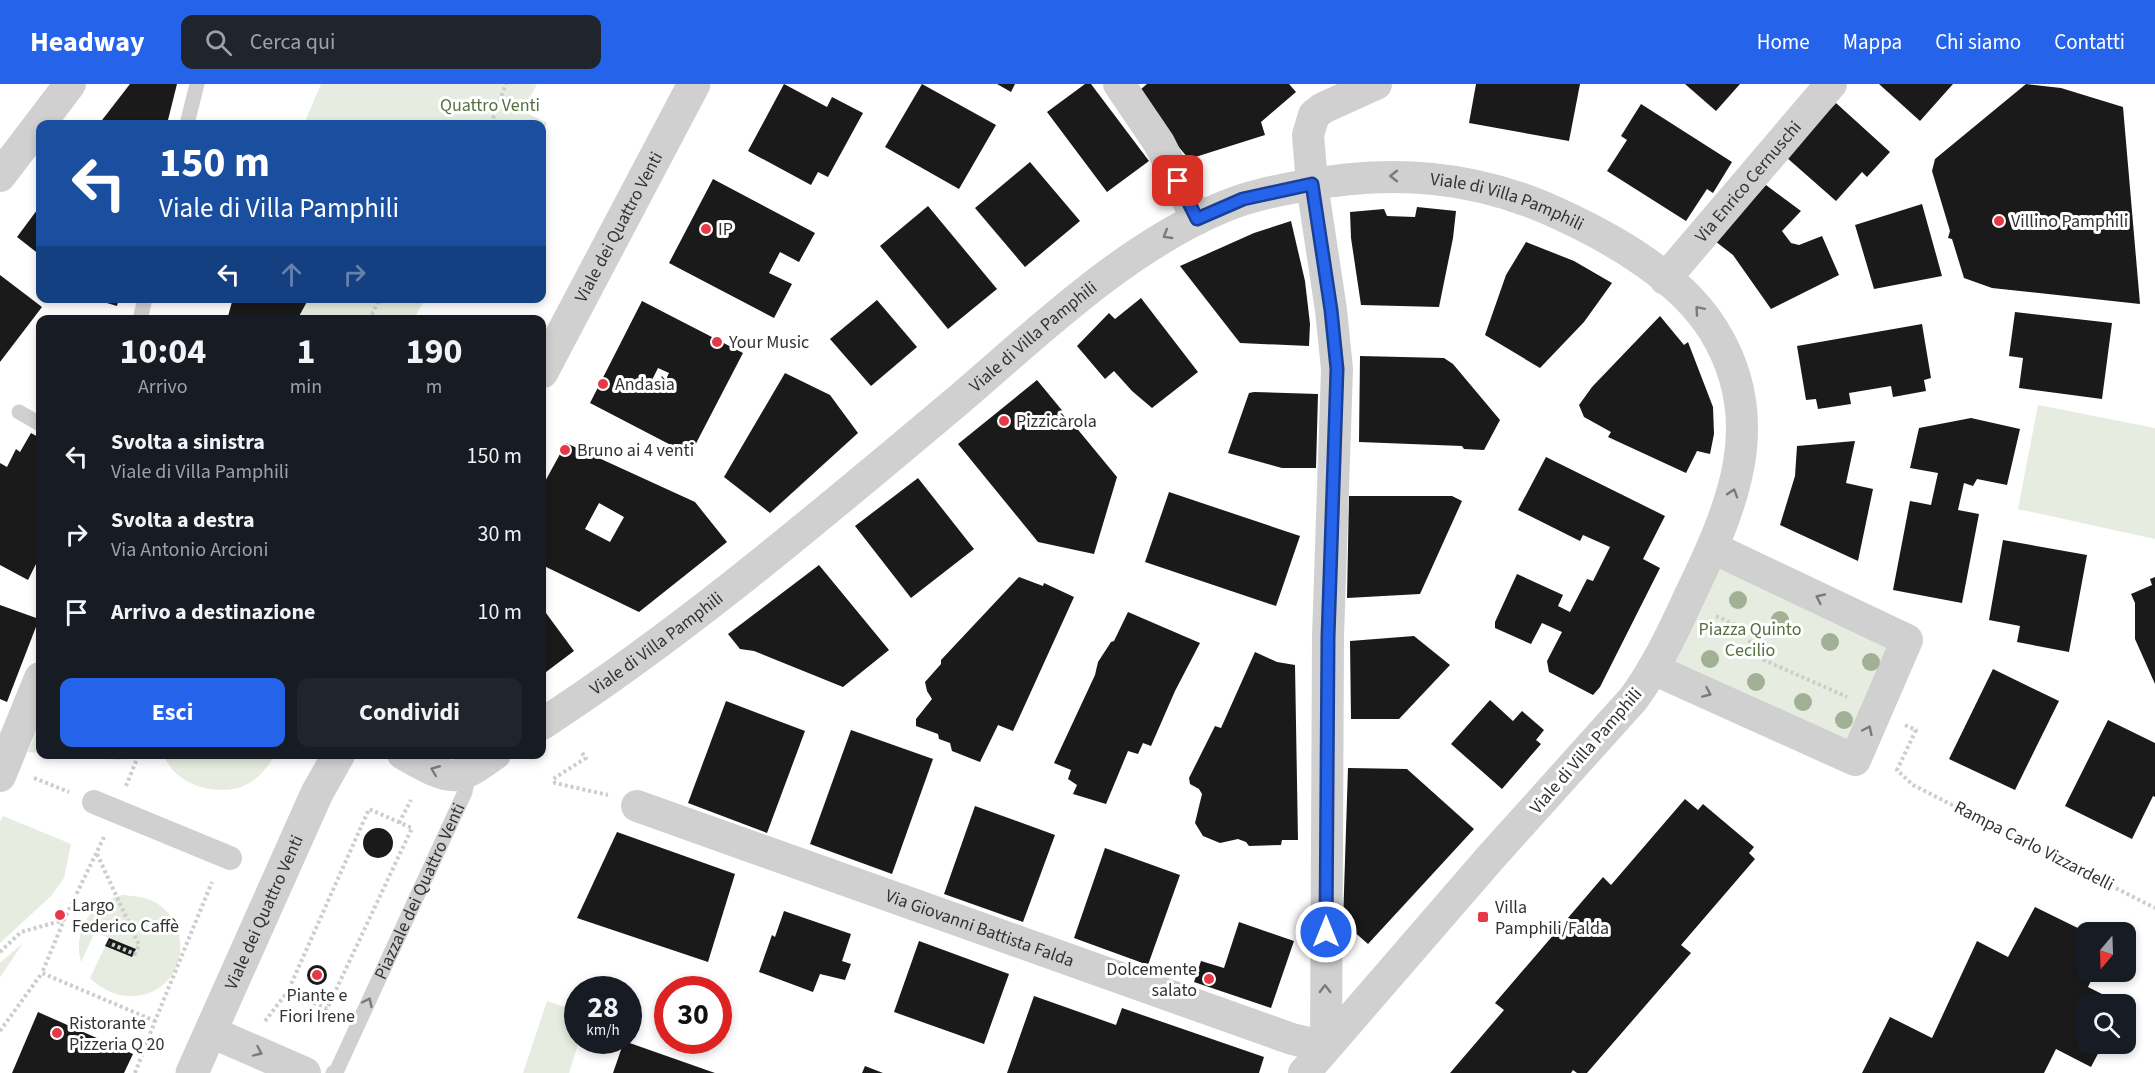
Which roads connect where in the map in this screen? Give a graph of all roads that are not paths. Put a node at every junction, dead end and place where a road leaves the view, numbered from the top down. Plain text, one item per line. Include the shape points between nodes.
1 (70, 84) edge
2 (197, 84) edge
3 (694, 84) edge
4 (1119, 84) edge
5 (1376, 84) edge
6 (1831, 84) edge
7 (43, 120) edge
8 (188, 120) edge
9 (36, 129) edge
10 (0, 176) edge
11 (1312, 184) junction
12 (1197, 219) junction
13 (1665, 279) junction
14 (546, 364) edge
15 (19, 412) dead end
16 (36, 422) edge
17 (1713, 548) junction
18 (1653, 669) junction
19 (36, 689) edge
20 (546, 721) edge
21 (336, 759) edge
22 (413, 759) edge
23 (482, 763) edge
24 (6, 769) edge
25 (623, 801) road end
26 (94, 802) road end
27 (226, 857) road end
28 (211, 1032) junction
29 (1326, 1047) junction
30 (192, 1073) edge
31 (305, 1073) edge
32 (333, 1073) edge
33 (1304, 1073) edge

1 - 7 street
2 - 8 lane
3 - 14 street, Viale dei Quattro Venti
4 - 12 street via 1151,129
5 - 11 street via 1335,101 1314,115 1308,135
6 - 13 street, Via Enrico Cernuschi
9 - 10 street
11 - 12 street, Viale di Villa Pamphili via 1243,199
13 -> 11 street, Viale di Villa Pamphili via 1625,249 1580,223 1484,187 1393,176
29 -> 11 street via 1328,637 1337,369
12 -> 20 street, Viale di Villa Pamphili via 1104,279 708,606
17 -> 13 street, Viale di Villa Pamphili via 1734,491 1743,448 1737,380 1711,325 1687,296
15 - 16 lane
17 - 18 street, Viale di Villa Pamphili
18 -> 17 street via 1855,760 1907,639
18 - 29 street, Viale di Villa Pamphili via 1611,726
19 - 24 street
21 - 28 street, Viale dei Quattro Venti via 317,793
23 -> 22 street, Piazzale dei Quattro Venti via 452,776
32 -> 23 lane, Piazzale dei Quattro Venti
25 - 29 street, Via Giovanni Battista Falda via 1292,1039
26 - 27 street
28 - 30 street, Viale dei Quattro Venti
28 -> 31 street
29 - 33 street, Viale di Villa Pamphili

